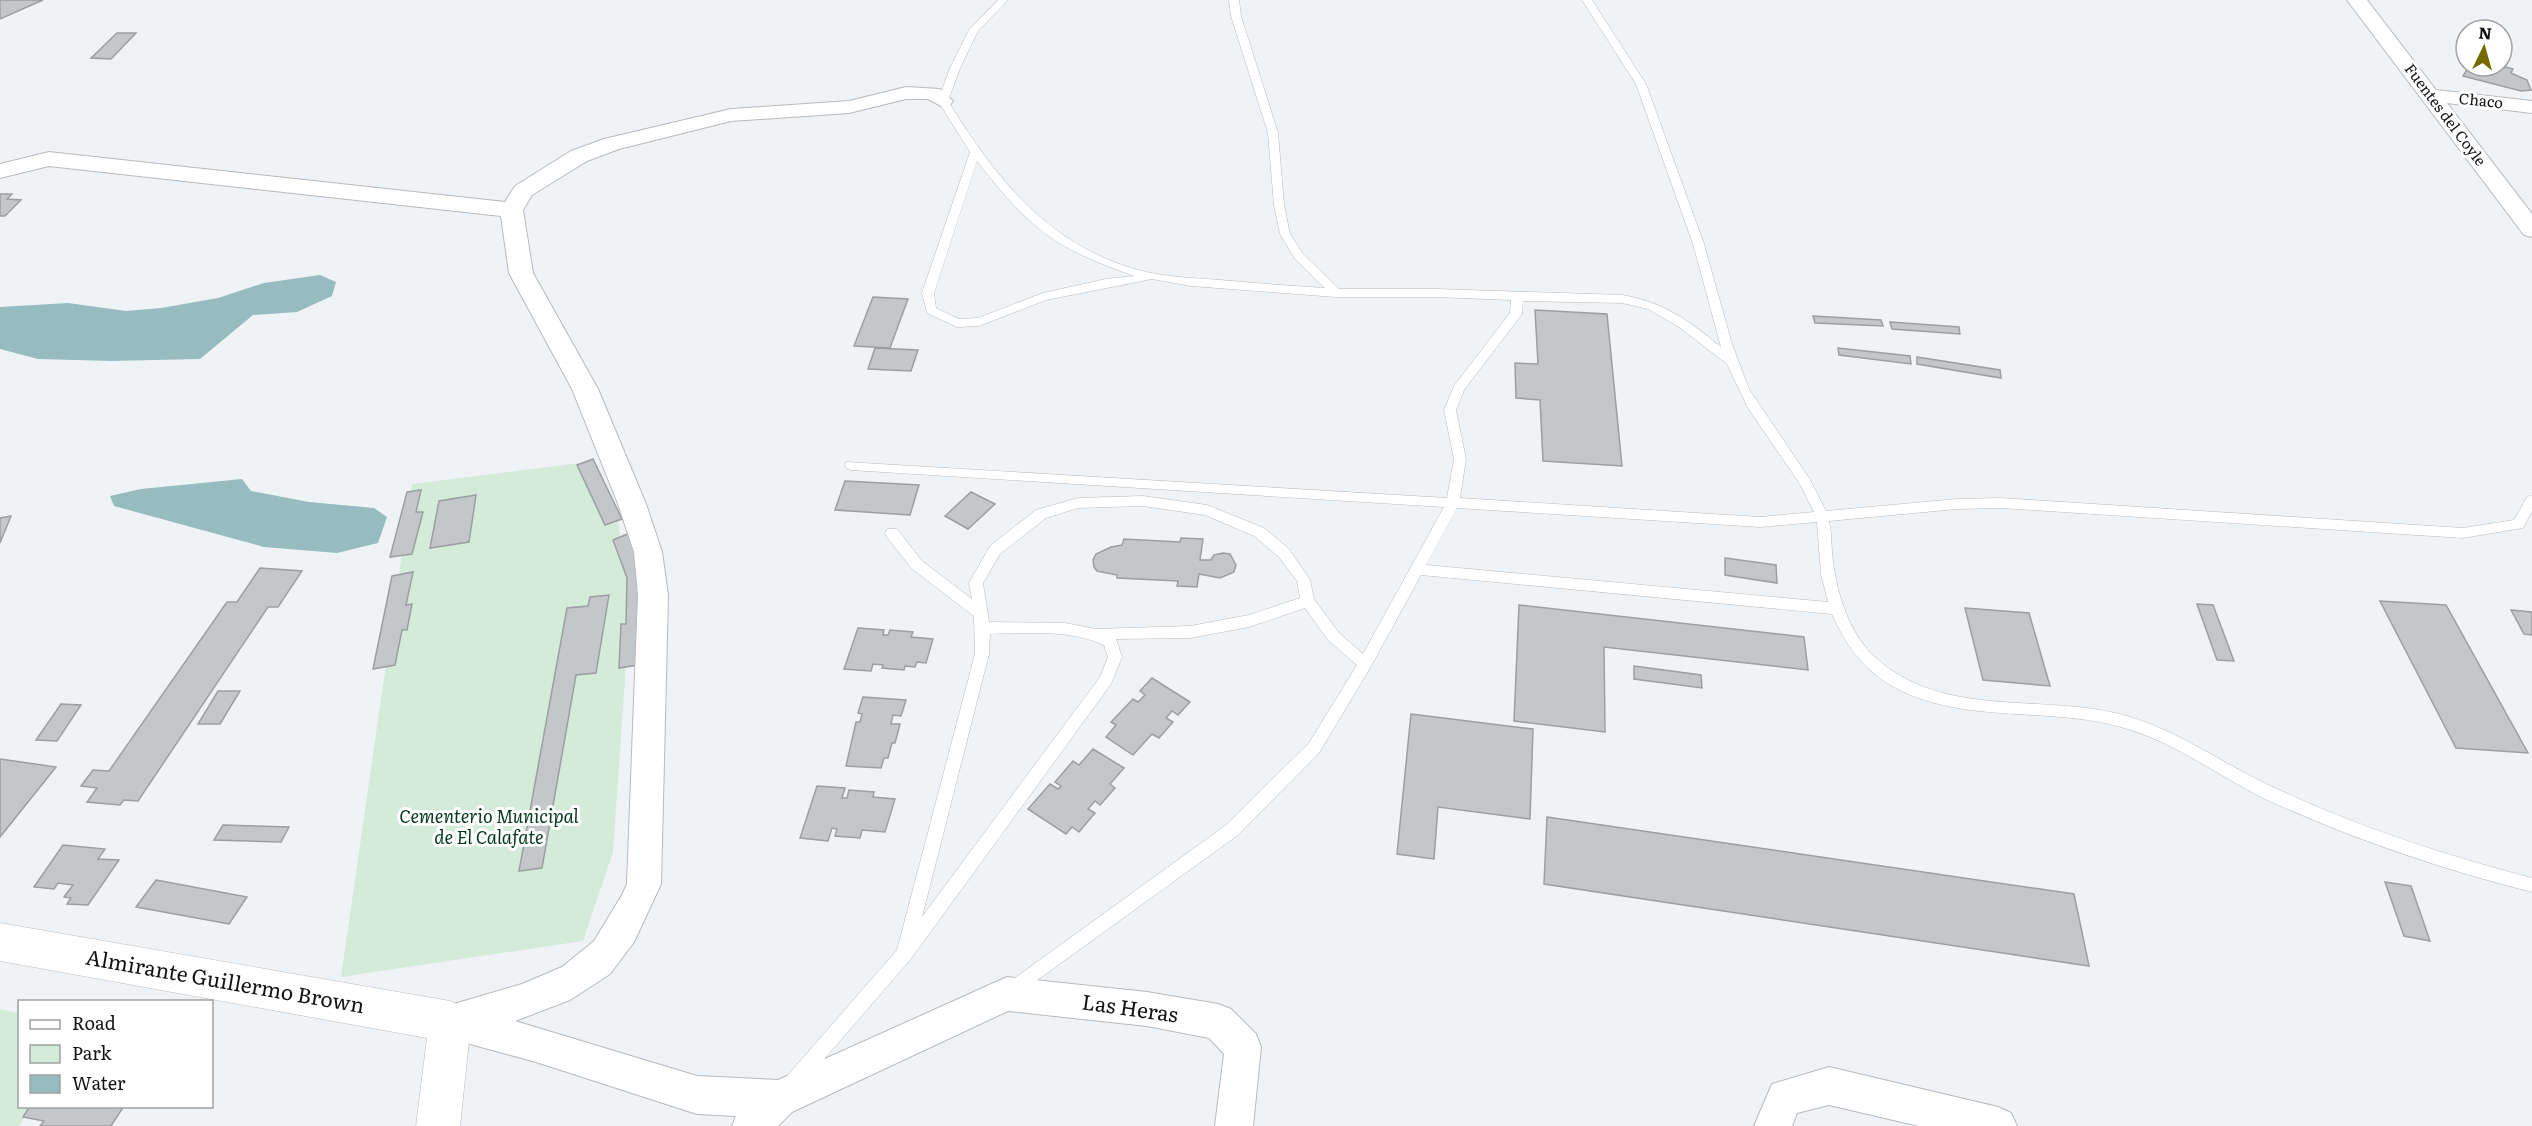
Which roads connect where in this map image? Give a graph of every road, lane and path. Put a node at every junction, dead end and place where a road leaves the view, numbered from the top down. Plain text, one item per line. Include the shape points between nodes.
1 (1003, 0) edge
2 (1234, 0) edge
3 (1587, 0) edge
4 (2357, 0) edge
5 (2429, 95) junction
6 (943, 101) junction
7 (2532, 106) edge
8 (975, 153) junction
9 (0, 171) edge
10 (512, 210) junction
11 (2532, 230) edge
12 (1157, 276) junction
13 (1336, 293) junction
14 (1517, 297) junction
15 (1732, 362) junction
16 (851, 465) dead end
17 (2532, 500) edge
18 (1454, 503) junction
19 (1822, 515) junction
20 (892, 533) dead end
21 (1417, 569) junction
22 (1308, 601) junction
23 (1839, 609) junction
24 (980, 612) junction
25 (983, 628) junction
26 (1097, 634) junction
27 (1365, 664) junction
28 (2532, 885) edge
29 (0, 942) edge
30 (904, 954) junction
31 (1007, 994) junction
32 (450, 1022) junction
33 (779, 1099) junction
34 (438, 1126) edge
35 (751, 1126) edge
36 (1234, 1126) edge
37 (1773, 1126) edge
38 (1998, 1126) edge

1 - 6 lane via 974,30
2 - 13 lane via 1273,133 1279,205 1286,234 1299,256
3 - 15 lane via 1641,84 1687,209
4 - 5 street, Fuentes del Coyle
5 - 7 street, Chaco
5 - 11 street, Fuentes del Coyle
6 - 8 lane
6 - 10 street via 933,93 906,93 849,107 731,115 666,130 579,156 523,191
8 - 12 lane via 1013,199 1043,227 1086,253 1136,273
8 - 12 lane via 928,293 931,310 957,322 979,322 1042,297
9 - 10 street via 49,159
10 - 32 street via 521,273 585,389 648,552 652,595 644,885 627,925 590,970 535,998
12 - 13 lane
13 - 14 lane
14 - 15 lane via 1617,300 1651,306
14 - 18 lane via 1516,314 1458,389 1450,410 1460,459
15 - 19 lane via 1744,390
16 - 18 lane
17 - 19 lane via 2518,524 2463,533 2001,503
18 - 19 lane via 1760,522
18 - 21 lane
19 - 23 lane via 1829,585
20 - 24 lane via 917,565
21 - 23 lane
21 - 27 lane
22 - 24 lane via 1303,580 1284,553 1259,532 1207,510 1143,501 1078,502 1041,514 995,550 976,583
22 - 26 lane via 1249,621 1190,632
22 - 27 lane via 1334,637
23 - 28 lane via 1849,635 1872,663 1912,689 1955,701 2115,719 2156,733 2337,824 2464,869
24 - 25 lane
25 - 26 lane via 1066,629
25 - 30 lane via 982,654
26 - 30 lane via 1110,641 1115,657 1106,680
27 - 31 lane via 1314,748 1233,830
29 - 32 main road, Almirante Guillermo Brown
30 - 33 lane
31 - 33 street
31 - 36 street, Las Heras via 1147,1009 1218,1022 1243,1047
32 - 33 street via 536,1044 697,1095
32 - 34 main road
33 - 35 street
37 - 38 street via 1785,1097 1829,1086

